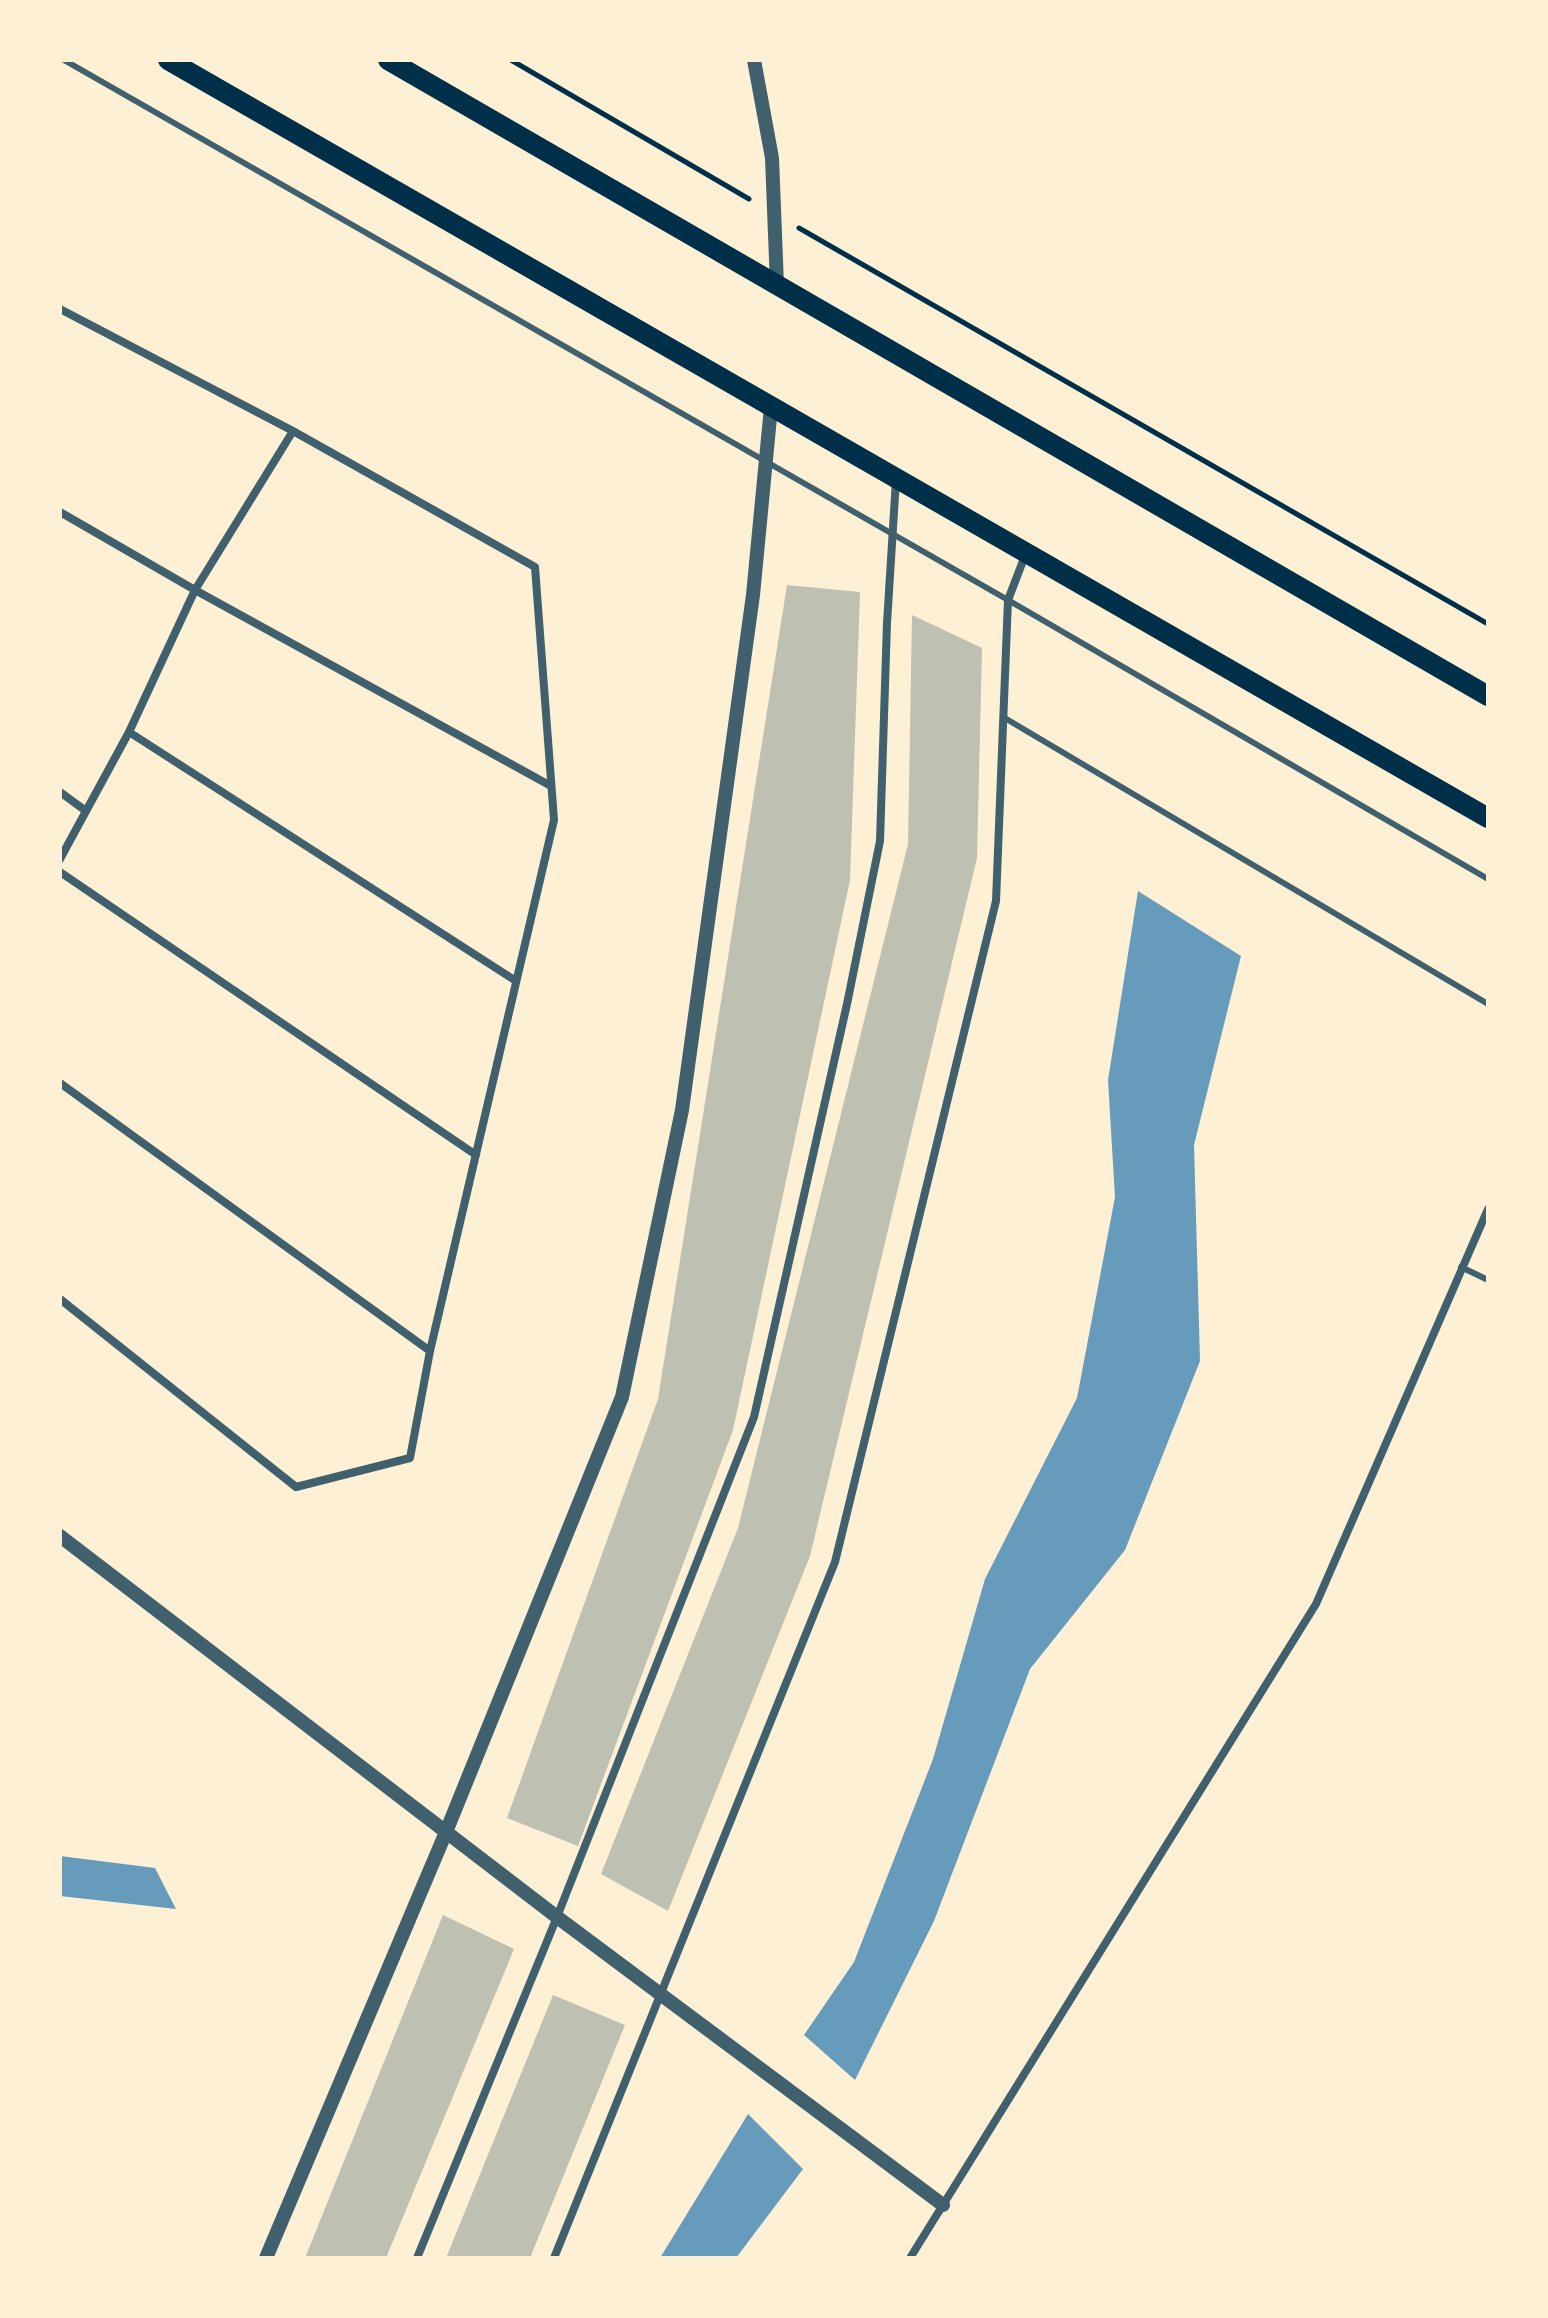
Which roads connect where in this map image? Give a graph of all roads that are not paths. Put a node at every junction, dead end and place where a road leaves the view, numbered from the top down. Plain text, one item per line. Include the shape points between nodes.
1 (64, 60) edge
2 (168, 60) edge
3 (388, 60) edge
4 (754, 60) edge
5 (777, 285) junction
6 (60, 309) edge
7 (771, 407) junction
8 (293, 431) junction
9 (767, 462) junction
10 (896, 480) junction
11 (60, 512) edge
12 (891, 535) junction
13 (1026, 553) junction
14 (195, 590) junction
15 (1008, 600) junction
16 (1488, 696) edge
17 (1003, 717) junction
18 (129, 732) junction
19 (551, 786) junction
20 (60, 792) edge
21 (86, 811) junction
22 (1488, 818) edge
23 (60, 859) edge
24 (60, 872) edge
25 (1488, 879) edge
26 (516, 981) junction
27 (1488, 1004) edge
28 (60, 1083) edge
29 (476, 1155) junction
30 (1488, 1209) edge
31 (1461, 1267) junction
32 (1488, 1280) edge
33 (60, 1299) edge
34 (430, 1351) junction
35 (60, 1536) edge
36 (446, 1832) junction
37 (557, 1917) junction
38 (662, 1994) junction
39 (943, 2205) junction
40 (266, 2258) edge
41 (417, 2258) edge
42 (554, 2258) edge
43 (910, 2258) edge

1 - 9 lane
2 - 7 main road
3 - 5 main road
4 - 5 street via 772,158
5 - 16 main road
6 - 8 street
7 - 9 street
7 - 10 main road
8 - 14 street
8 - 19 street via 535,567
9 - 12 lane
9 - 36 street via 682,1110 622,1397
10 - 12 street
10 - 13 main road
11 - 14 street
12 - 15 lane
12 - 37 street via 880,841 754,1417
13 - 15 street
13 - 22 main road
14 - 18 street
14 - 19 street
15 - 17 street
15 - 25 lane
17 - 27 lane
17 - 38 street via 996,901 835,1562
18 - 21 street
18 - 26 street
19 - 26 street via 554,820
20 - 21 street
21 - 23 street
24 - 29 street
26 - 29 street
28 - 34 street
29 - 34 street
30 - 31 street
31 - 32 lane
31 - 39 street via 1316,1604
33 - 34 street via 296,1487 410,1458
35 - 36 street
36 - 37 street
36 - 40 street
37 - 38 street
37 - 41 street
38 - 39 street
38 - 42 street
39 - 43 street

